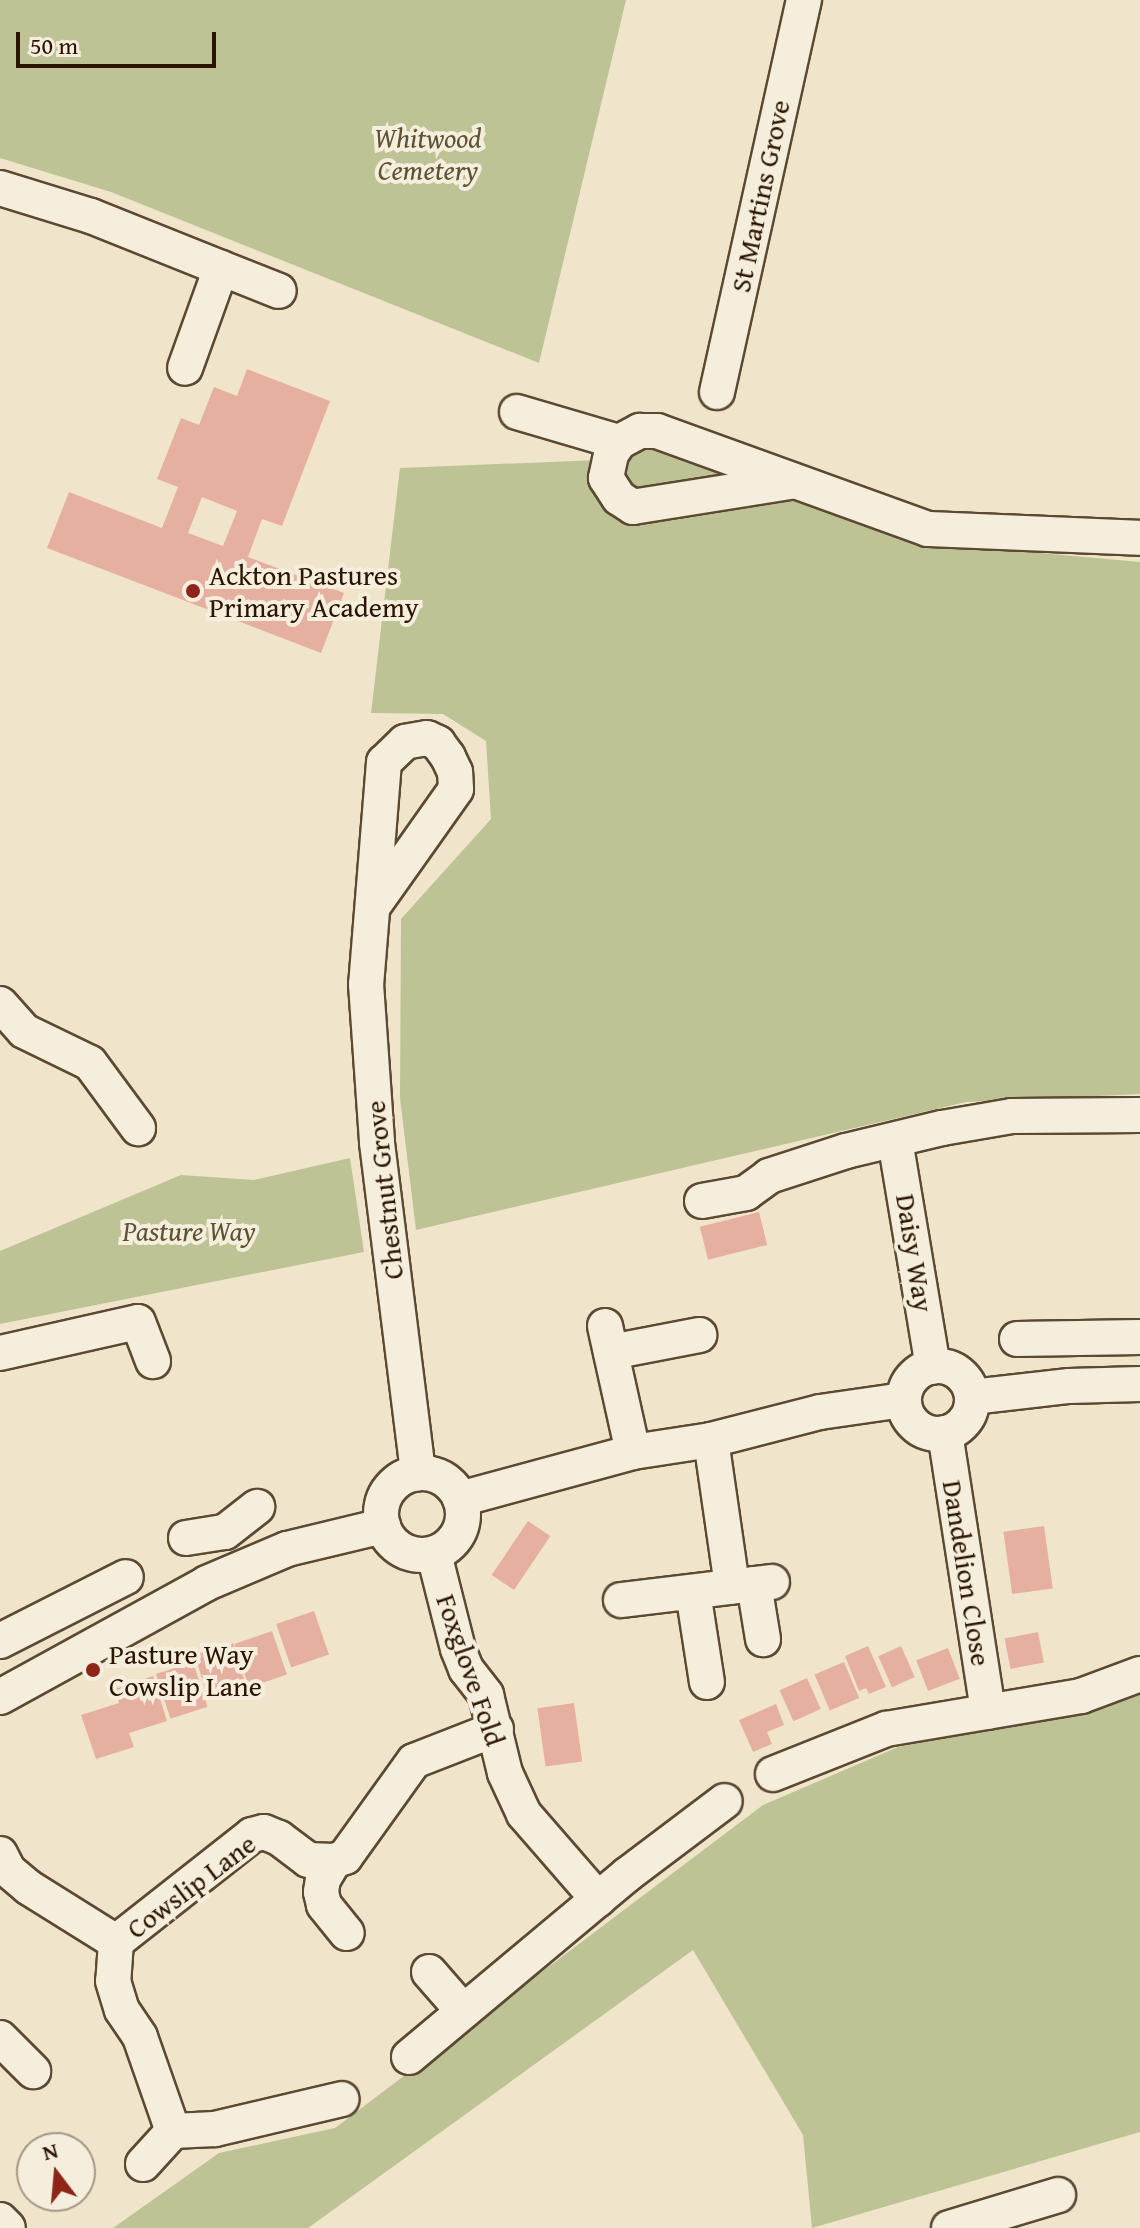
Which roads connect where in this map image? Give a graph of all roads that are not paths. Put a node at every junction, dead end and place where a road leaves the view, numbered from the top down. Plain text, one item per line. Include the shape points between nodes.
1 (804, 0) edge
2 (0, 188) edge
3 (221, 268) junction
4 (279, 291) dead end
5 (185, 368) dead end
6 (717, 392) dead end
7 (517, 412) dead end
8 (619, 442) junction
9 (790, 482) junction
10 (1140, 538) edge
11 (374, 905) dead end
12 (0, 1004) edge
13 (1140, 1115) edge
14 (138, 1128) dead end
15 (895, 1140) junction
16 (702, 1201) dead end
17 (699, 1335) dead end
18 (1140, 1337) edge
19 (1017, 1339) dead end
20 (0, 1353) edge
21 (153, 1361) dead end
22 (933, 1367) junction
23 (1140, 1384) edge
24 (972, 1397) junction
25 (903, 1400) junction
26 (945, 1433) junction
27 (711, 1440) junction
28 (633, 1452) junction
29 (418, 1473) junction
30 (460, 1499) junction
31 (257, 1507) dead end
32 (383, 1526) junction
33 (225, 1532) junction
34 (186, 1538) dead end
35 (434, 1554) junction
36 (246, 1566) junction
37 (126, 1577) dead end
38 (753, 1584) junction
39 (681, 1593) junction
40 (621, 1597) dead end
41 (1, 1638) edge
42 (763, 1639) dead end
43 (1140, 1674) edge
44 (707, 1682) dead end
45 (0, 1697) edge
46 (988, 1712) junction
47 (496, 1729) junction
48 (773, 1774) dead end
49 (725, 1801) dead end
50 (334, 1861) junction
51 (6, 1874) edge
52 (598, 1899) junction
53 (347, 1933) dead end
54 (116, 1942) junction
55 (429, 1972) dead end
56 (463, 2011) junction
57 (0, 2038) edge
58 (409, 2057) dead end
59 (33, 2071) dead end
60 (342, 2099) dead end
61 (173, 2131) junction
62 (143, 2164) dead end
63 (1058, 2195) dead end
64 (0, 2220) edge
65 (988, 2222) edge
66 (8, 2228) edge
67 (949, 2228) edge

1 - 6 street, St Martins Grove
2 - 3 street via 103,221
3 - 4 street
3 - 5 street
7 - 8 street
8 - 9 street via 640,431 657,431
8 - 9 street via 606,478 619,498 633,507
9 - 10 street via 928,529
11 - 29 street, Chestnut Grove via 366,984 377,1143
12 - 14 street via 24,1031 90,1063
13 - 15 street via 1012,1116
15 - 16 street via 769,1176 746,1193
15 - 22 street, Daisy Way
17 - 28 street via 608,1339
18 - 19 street
20 - 21 street via 138,1322
22 - 24 street via 953,1369 969,1385
22 - 25 street via 914,1374
23 - 24 street
24 - 26 street via 962,1424
25 - 26 street via 914,1425
25 - 27 street via 820,1412
26 - 46 street, Dandelion Close
27 - 28 street
27 - 38 street
28 - 30 street
29 - 30 street via 445,1478
29 - 32 street via 396,1482 387,1493
30 - 35 street via 457,1537
31 - 33 street
32 - 35 street via 397,1547 410,1554
32 - 36 street via 287,1549
33 - 34 street
33 - 36 street
35 - 47 street, Foxglove Fold via 458,1649 486,1695
36 - 45 street
37 - 41 street
38 - 39 street
38 - 42 street
39 - 40 street
39 - 44 street
43 - 46 street via 1081,1696
46 - 48 street via 886,1729
47 - 50 street via 414,1761 345,1857
47 - 52 street, Foxglove Fold via 505,1773 524,1814
49 - 52 street
50 - 53 street via 321,1892 324,1905
50 - 54 street, Cowslip Lane via 308,1860 279,1838 264,1832 252,1835
51 - 54 street, Cowslip Lane
52 - 56 street
54 - 61 street via 113,1981 122,2010 140,2037
55 - 56 street
56 - 58 street
57 - 59 street
60 - 61 street via 215,2129
61 - 62 street
63 - 65 street
64 - 66 street
65 - 67 street

